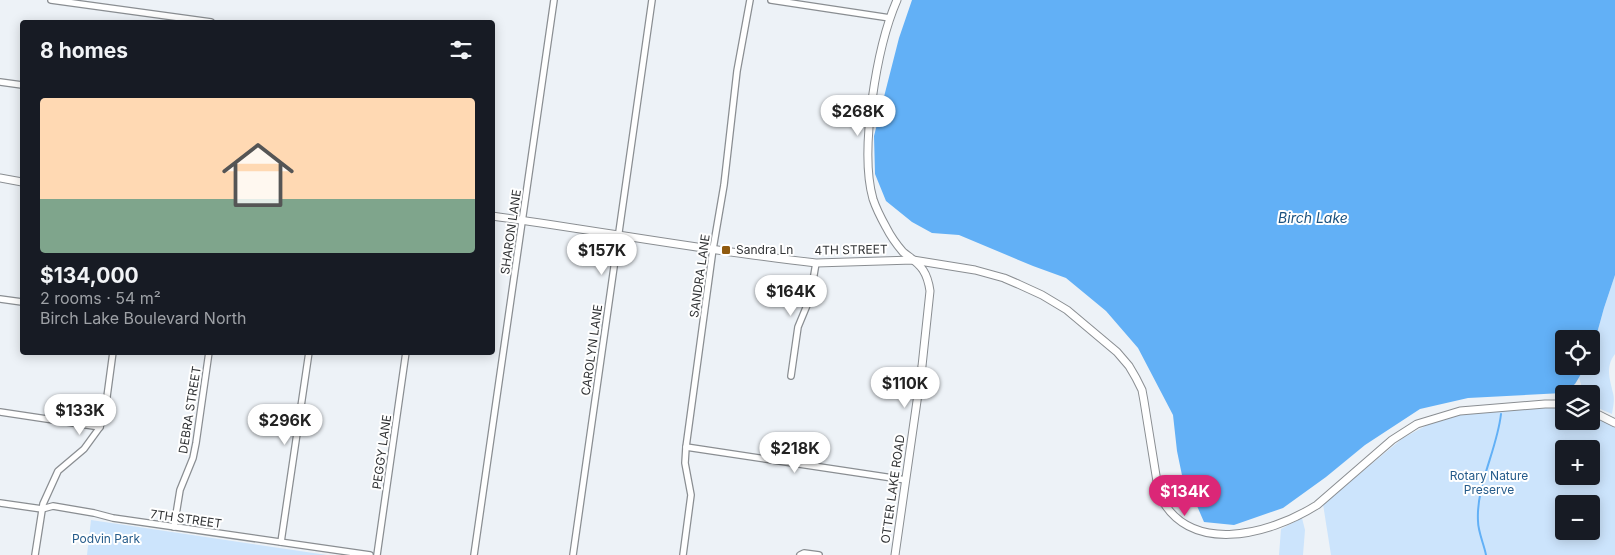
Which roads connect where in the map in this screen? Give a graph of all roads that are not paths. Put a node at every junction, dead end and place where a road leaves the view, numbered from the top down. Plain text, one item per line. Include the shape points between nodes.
1 (51, 0) edge
2 (554, 0) edge
3 (652, 0) edge
4 (750, 0) edge
5 (771, 0) edge
6 (897, 0) edge
7 (890, 18) junction
8 (196, 20) edge
9 (0, 82) edge
10 (20, 85) edge
11 (0, 178) edge
12 (20, 182) edge
13 (495, 216) edge
14 (522, 220) junction
15 (619, 234) junction
16 (713, 250) junction
17 (913, 260) junction
18 (816, 263) junction
19 (0, 298) edge
20 (20, 302) edge
21 (113, 355) edge
22 (209, 355) edge
23 (309, 355) edge
24 (406, 355) edge
25 (791, 376) dead end
26 (1555, 404) edge
27 (0, 412) edge
28 (1600, 414) edge
29 (1615, 423) edge
30 (100, 427) junction
31 (686, 447) junction
32 (906, 480) junction
33 (0, 503) edge
34 (42, 509) junction
35 (174, 527) junction
36 (1190, 535) dead end
37 (1217, 541) dead end
38 (281, 542) junction
39 (35, 555) edge
40 (370, 555) edge
41 (377, 555) edge
42 (474, 555) edge
43 (573, 555) edge
44 (683, 555) edge
45 (800, 555) edge
46 (819, 555) edge
47 (895, 555) edge

1 - 8 street
2 - 14 street, SHARON LANE
3 - 15 street, CAROLYN LANE
4 - 16 street, SANDRA LANE
5 - 7 street
6 - 7 street, OTTER LAKE ROAD
7 - 17 street, OTTER LAKE ROAD via 870,117 869,177 875,205 887,229 901,250
9 - 10 street
11 - 12 street
13 - 14 street, 4TH STREET
14 - 15 street, 4TH STREET
14 - 42 street, SHARON LANE
15 - 16 street, 4TH STREET
15 - 43 street, CAROLYN LANE
16 - 18 street, 4TH STREET
16 - 31 street, SANDRA LANE
17 - 18 street, 4TH STREET
17 - 32 street, OTTER LAKE ROAD via 923,269 928,281 930,301
17 - 36 street, 4TH STREET via 982,272 1042,295 1083,323 1121,356 1142,390 1159,494 1164,507
18 - 25 street via 810,298 797,332
19 - 20 street
21 - 30 street
22 - 35 street, DEBRA STREET via 196,443 180,490
23 - 38 street
24 - 41 street, PEGGY LANE
26 - 37 street via 1460,411 1417,424 1392,440 1306,512 1257,534
27 - 30 street
28 - 29 street
30 - 34 street via 84,449 58,471
31 - 32 street
31 - 44 street, SANDRA LANE via 685,463 691,495
32 - 47 street, OTTER LAKE ROAD
33 - 34 street, 7TH STREET
34 - 35 street, 7TH STREET via 53,506
34 - 39 street
35 - 38 street, 7TH STREET
38 - 40 street, 7TH STREET
45 - 46 street

